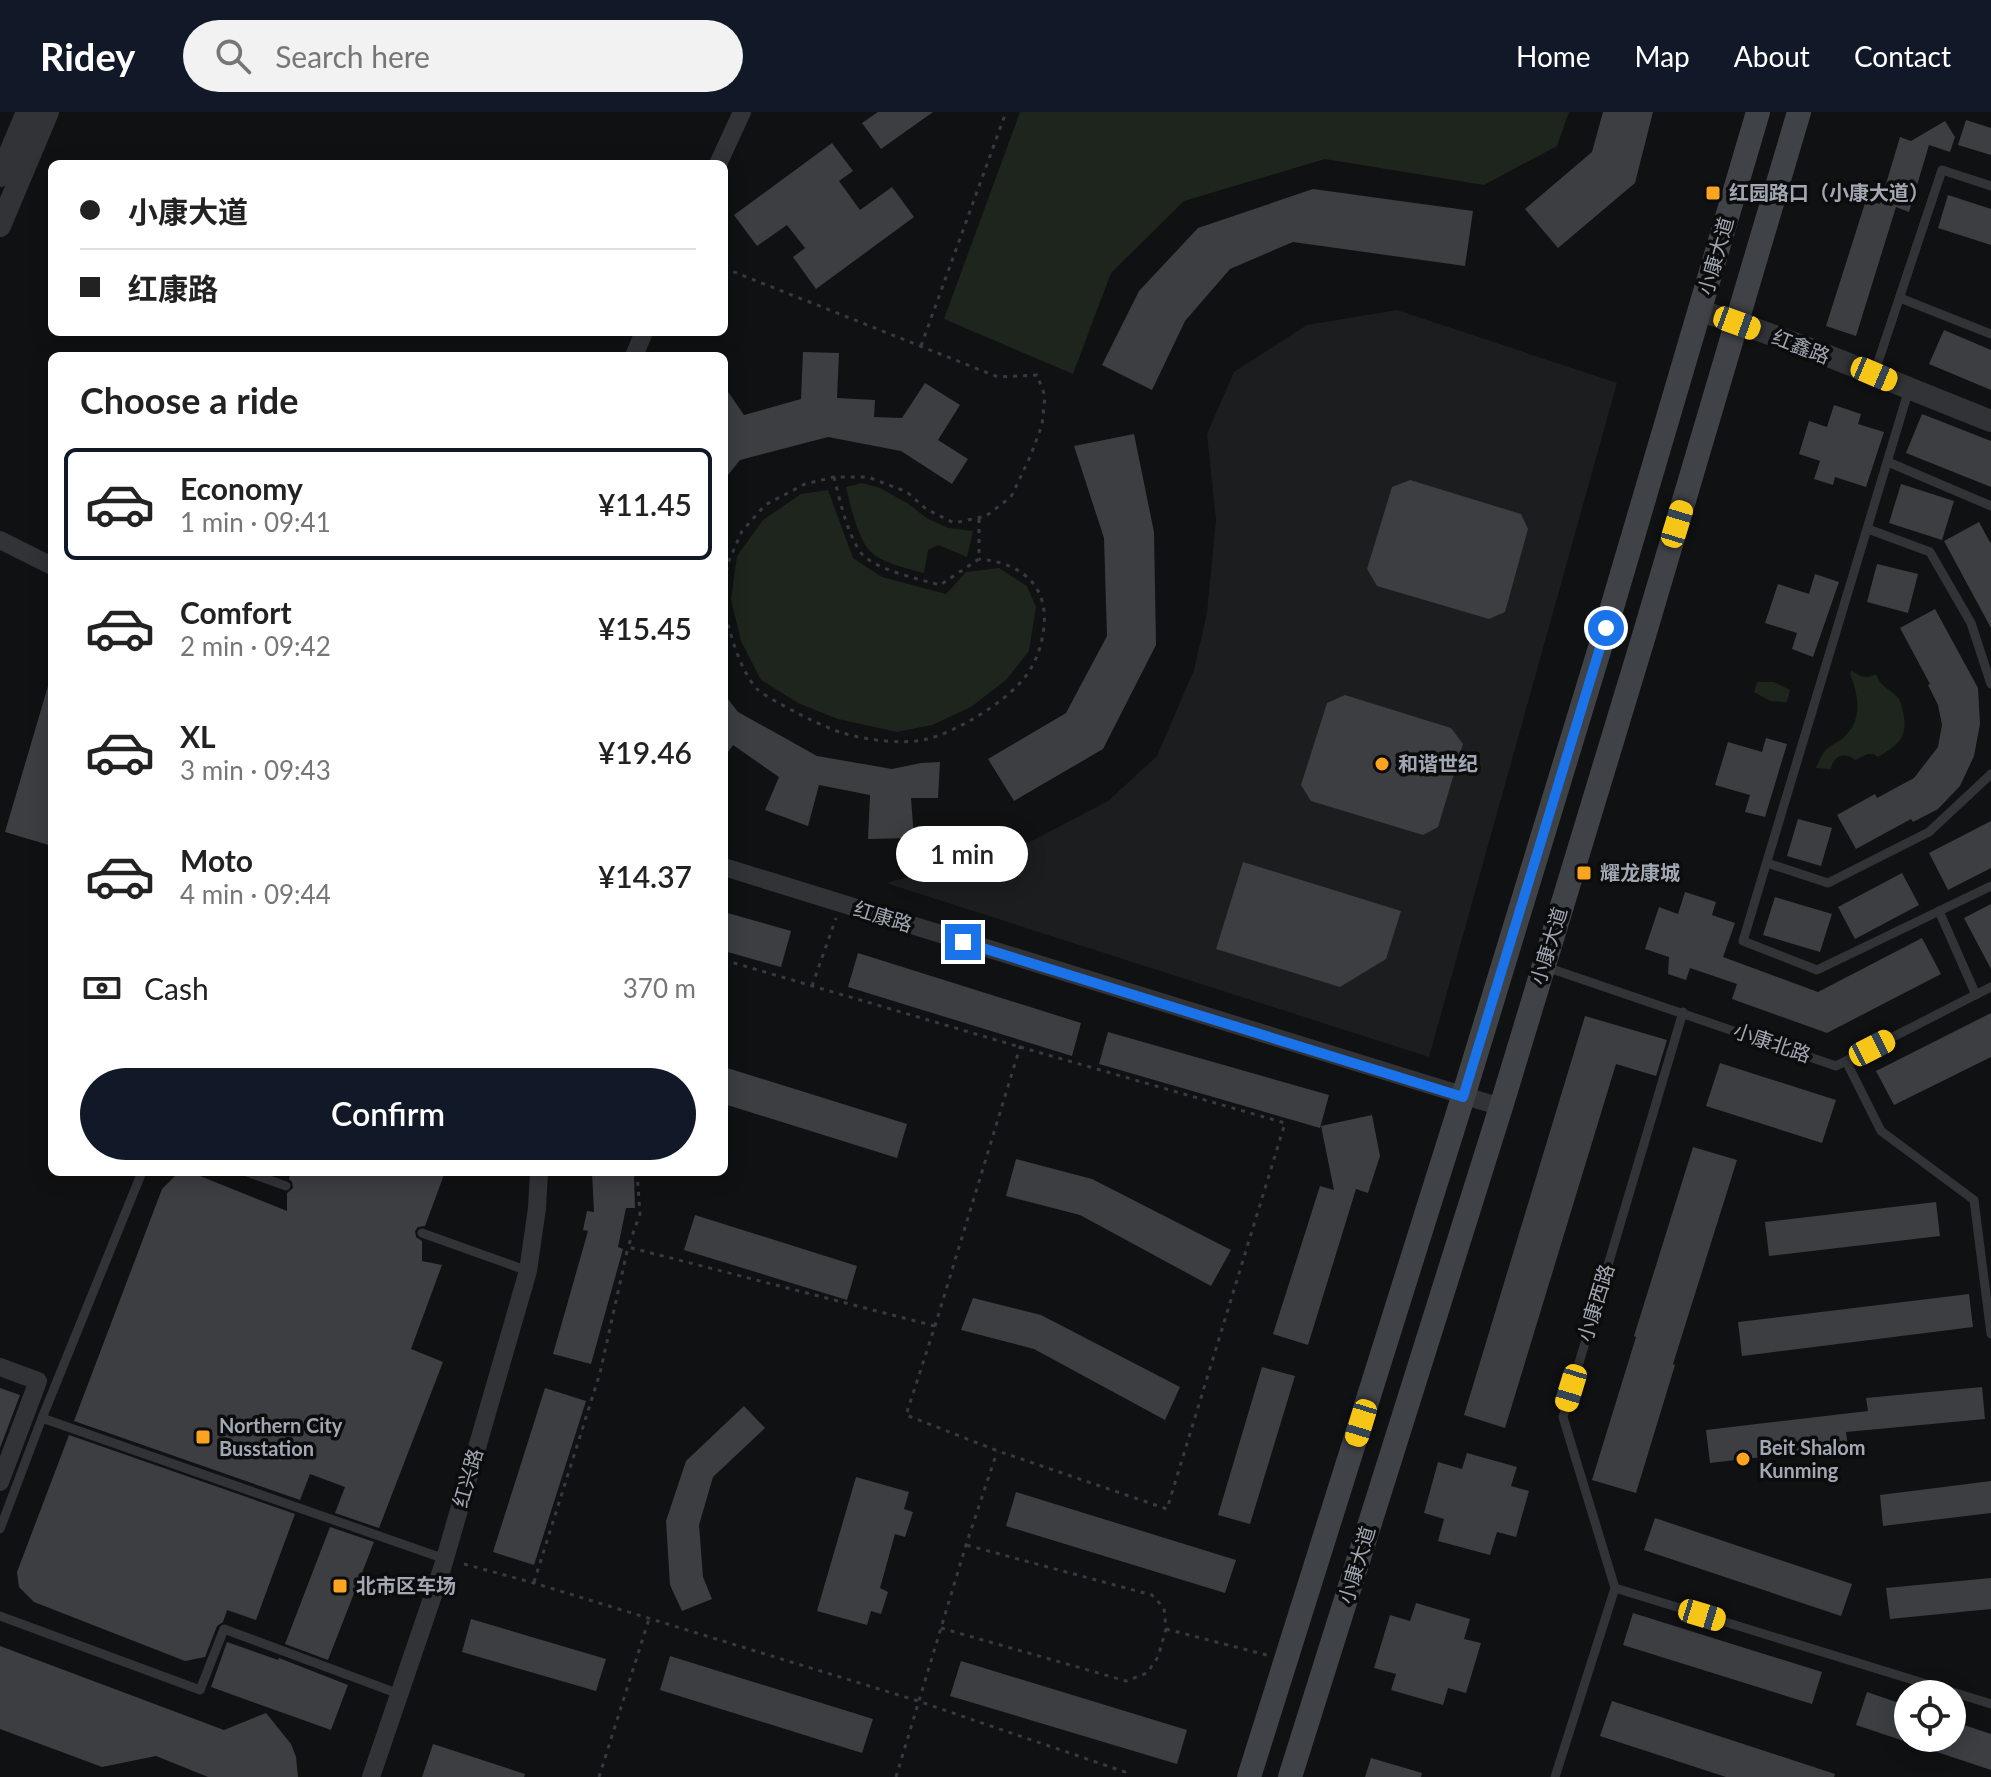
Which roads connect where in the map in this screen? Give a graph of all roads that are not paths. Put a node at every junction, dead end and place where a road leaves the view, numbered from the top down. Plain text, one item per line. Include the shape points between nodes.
1 (27, 112) edge
2 (48, 112) edge
3 (742, 112) edge
4 (1758, 112) edge
5 (1799, 112) edge
6 (720, 160) edge
7 (0, 176) edge
8 (1991, 186) edge
9 (0, 226) edge
10 (1900, 298) junction
11 (1700, 311) junction
12 (1737, 323) junction
13 (1991, 334) edge
14 (1874, 374) junction
15 (1909, 389) junction
16 (1991, 421) edge
17 (1888, 462) junction
18 (1991, 506) edge
19 (1868, 529) junction
20 (0, 540) edge
21 (48, 564) edge
22 (1991, 684) edge
23 (1991, 774) edge
24 (1767, 863) junction
25 (728, 868) edge
26 (1991, 886) edge
27 (1939, 911) junction
28 (1543, 966) junction
29 (1991, 987) edge
30 (1976, 995) junction
31 (1683, 1012) junction
32 (1846, 1061) junction
33 (1463, 1097) junction
34 (1501, 1107) junction
35 (140, 1176) edge
36 (258, 1176) edge
37 (539, 1176) edge
38 (286, 1186) dead end
39 (422, 1233) dead end
40 (528, 1271) junction
41 (1991, 1334) edge
42 (0, 1367) edge
43 (42, 1418) junction
44 (0, 1482) edge
45 (0, 1529) edge
46 (445, 1559) junction
47 (1615, 1588) junction
48 (0, 1616) edge
49 (399, 1694) junction
50 (1991, 1704) edge
51 (371, 1777) edge
52 (1249, 1777) edge
53 (1290, 1777) edge
54 (1555, 1777) edge

1 - 7 street
2 - 9 street
3 - 6 street
4 - 11 main road, 小康大道
5 - 12 main road, 小康大道
8 - 10 lane via 1942,170
10 - 13 lane
10 - 14 lane
11 - 12 street, 红鑫路
11 - 33 main road, 小康大道
12 - 14 street, 红鑫路
12 - 28 main road, 小康大道
14 - 15 street, 红鑫路
15 - 16 street, 红鑫路
15 - 17 lane
17 - 18 lane
17 - 19 lane
19 - 22 lane via 1930,552 1971,623
19 - 24 lane
20 - 21 street
23 - 24 lane via 1929,832 1828,883
24 - 27 lane via 1743,941 1817,970
25 - 33 street, 红康路
26 - 27 lane
27 - 30 lane
28 - 31 lane, 小康北路
28 - 34 main road, 小康大道
29 - 30 lane
30 - 32 lane
31 - 32 lane, 小康北路 via 1836,1066
31 - 47 lane, 小康西路 via 1563,1417
32 - 41 lane via 1881,1131 1974,1200
33 - 34 street, 红康路
33 - 52 main road, 小康大道
34 - 53 main road, 小康大道
35 - 43 lane
36 - 38 lane
37 - 40 street, 红兴路
39 - 40 lane
40 - 46 street, 红兴路
42 - 44 street via 38,1381
43 - 45 lane
43 - 46 lane
46 - 49 street, 红兴路
47 - 50 lane
47 - 54 lane
48 - 49 lane via 200,1690 224,1629
49 - 51 street, 红兴路

